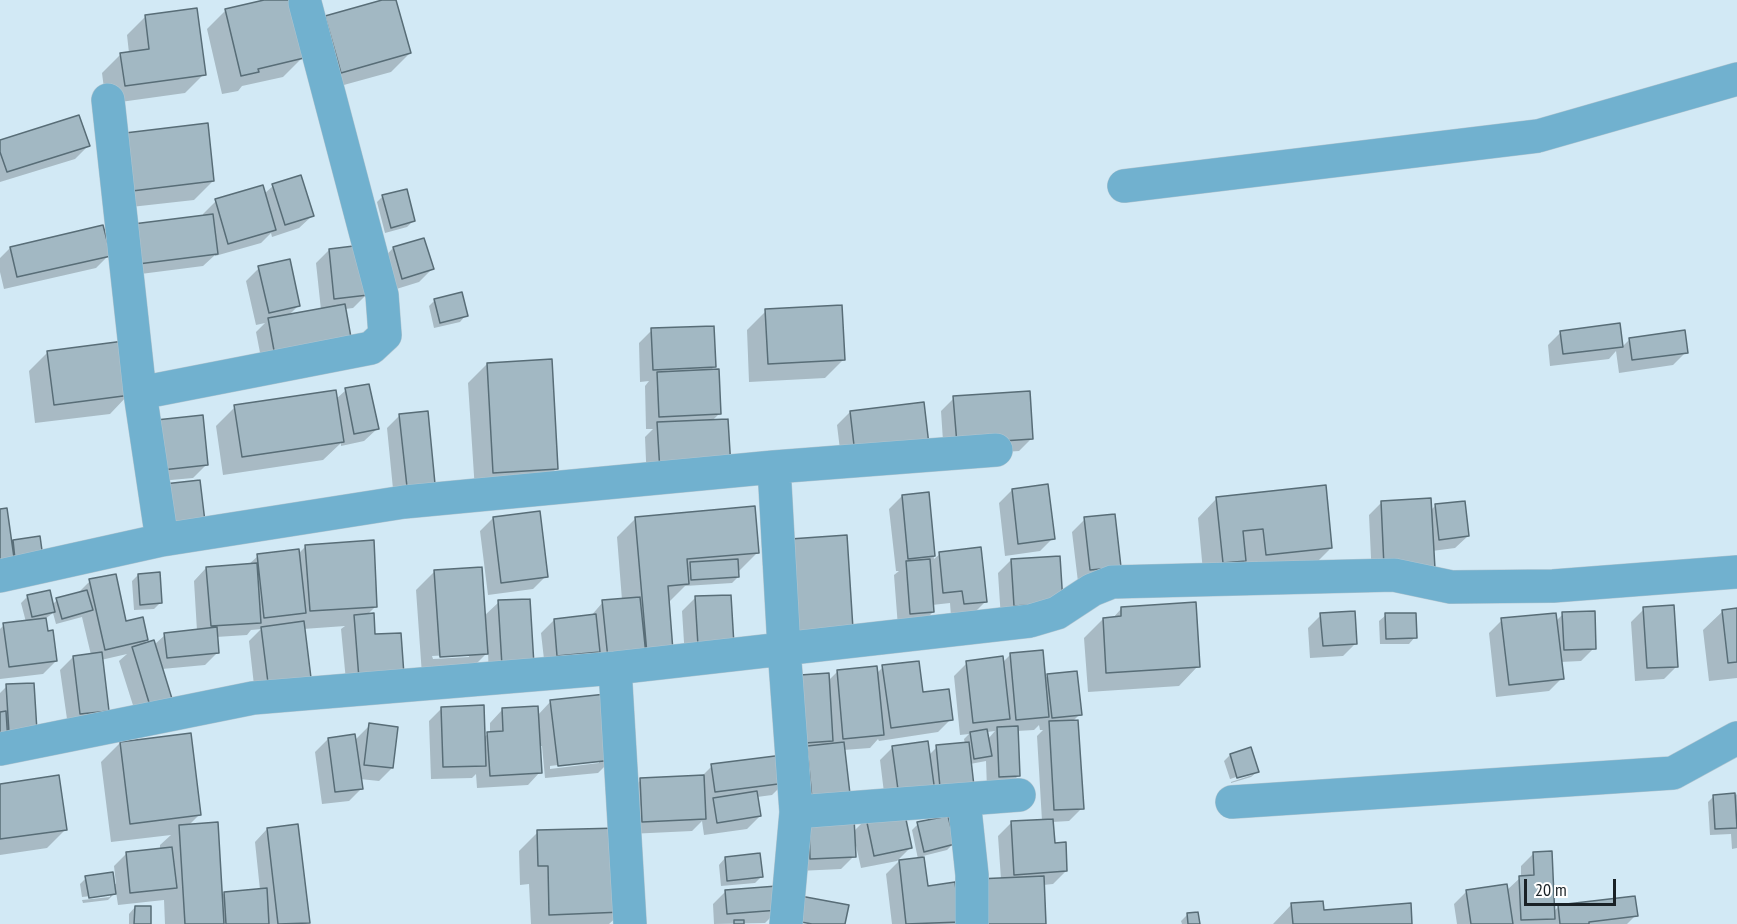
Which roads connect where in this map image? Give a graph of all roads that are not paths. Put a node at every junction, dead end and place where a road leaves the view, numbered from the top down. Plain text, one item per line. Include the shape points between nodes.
1 (305, 3) dead end
2 (1737, 79) edge
3 (108, 100) dead end
4 (1124, 186) dead end
5 (140, 393) junction
6 (996, 450) dead end
7 (774, 467) junction
8 (162, 540) junction
9 (1737, 572) edge
10 (0, 576) edge
11 (784, 648) junction
12 (615, 668) junction
13 (1737, 738) edge
14 (0, 749) edge
15 (1019, 795) dead end
16 (963, 800) junction
17 (1232, 802) dead end
18 (796, 812) junction
19 (630, 924) edge
20 (786, 924) edge
21 (972, 924) edge

1 - 5 street via 382,295 385,335 371,348
2 - 4 street via 1538,136
3 - 5 street
5 - 8 street
6 - 7 street
7 - 8 street via 404,502
7 - 11 street
8 - 10 street
9 - 11 street via 1553,586 1451,587 1394,575 1112,582 1057,613 1030,621
11 - 12 street
11 - 18 street
12 - 14 street via 253,698
12 - 19 street
13 - 17 street via 1673,773
15 - 16 street
16 - 18 street
16 - 21 street via 972,875
18 - 20 street

